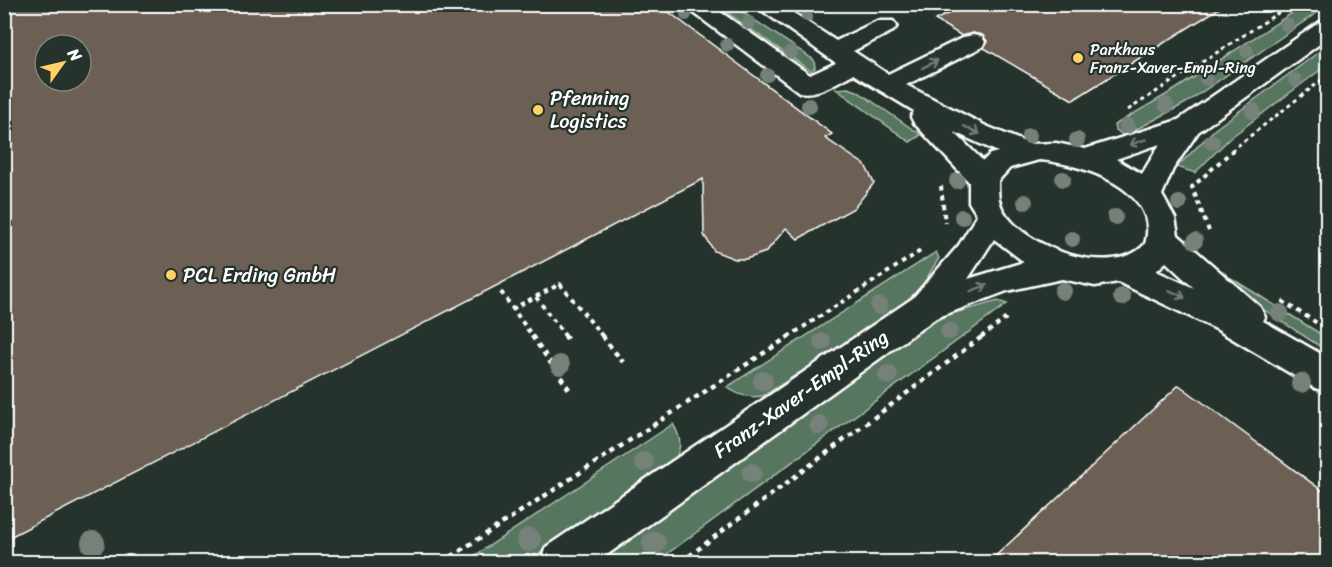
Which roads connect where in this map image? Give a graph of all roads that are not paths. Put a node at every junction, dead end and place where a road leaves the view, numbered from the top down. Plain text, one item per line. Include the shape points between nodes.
1 (693, 4) edge
2 (764, 4) edge
3 (885, 26) dead end
4 (1328, 27) edge
5 (973, 42) dead end
6 (844, 57) junction
7 (893, 90) junction
8 (1188, 126) junction
9 (1024, 152) junction
10 (1087, 158) junction
11 (984, 180) junction
12 (1147, 195) junction
13 (990, 218) junction
14 (1162, 238) junction
15 (1061, 267) junction
16 (1124, 271) junction
17 (924, 308) junction
18 (1283, 348) junction
19 (1328, 377) edge
20 (561, 562) edge

1 - 6 street via 808,86
2 - 6 street
3 - 6 street
4 - 8 street
7 -> 5 street
6 - 7 street
7 -> 9 street
7 - 11 street via 954,146
8 -> 10 street
8 - 12 street via 1159,167
9 - 10 street via 1054,151
9 - 11 street via 998,162
10 - 12 street via 1120,173
11 - 13 street via 983,202
12 - 14 street via 1160,217
13 - 15 street via 1007,237 1032,255
13 - 17 street via 970,253
14 - 16 street via 1156,253
14 - 18 street
15 - 16 street via 1094,273
17 -> 15 street, Franz-Xaver-Empl-Ring via 1003,279
16 -> 18 street
17 - 20 street, Franz-Xaver-Empl-Ring
18 - 19 street

